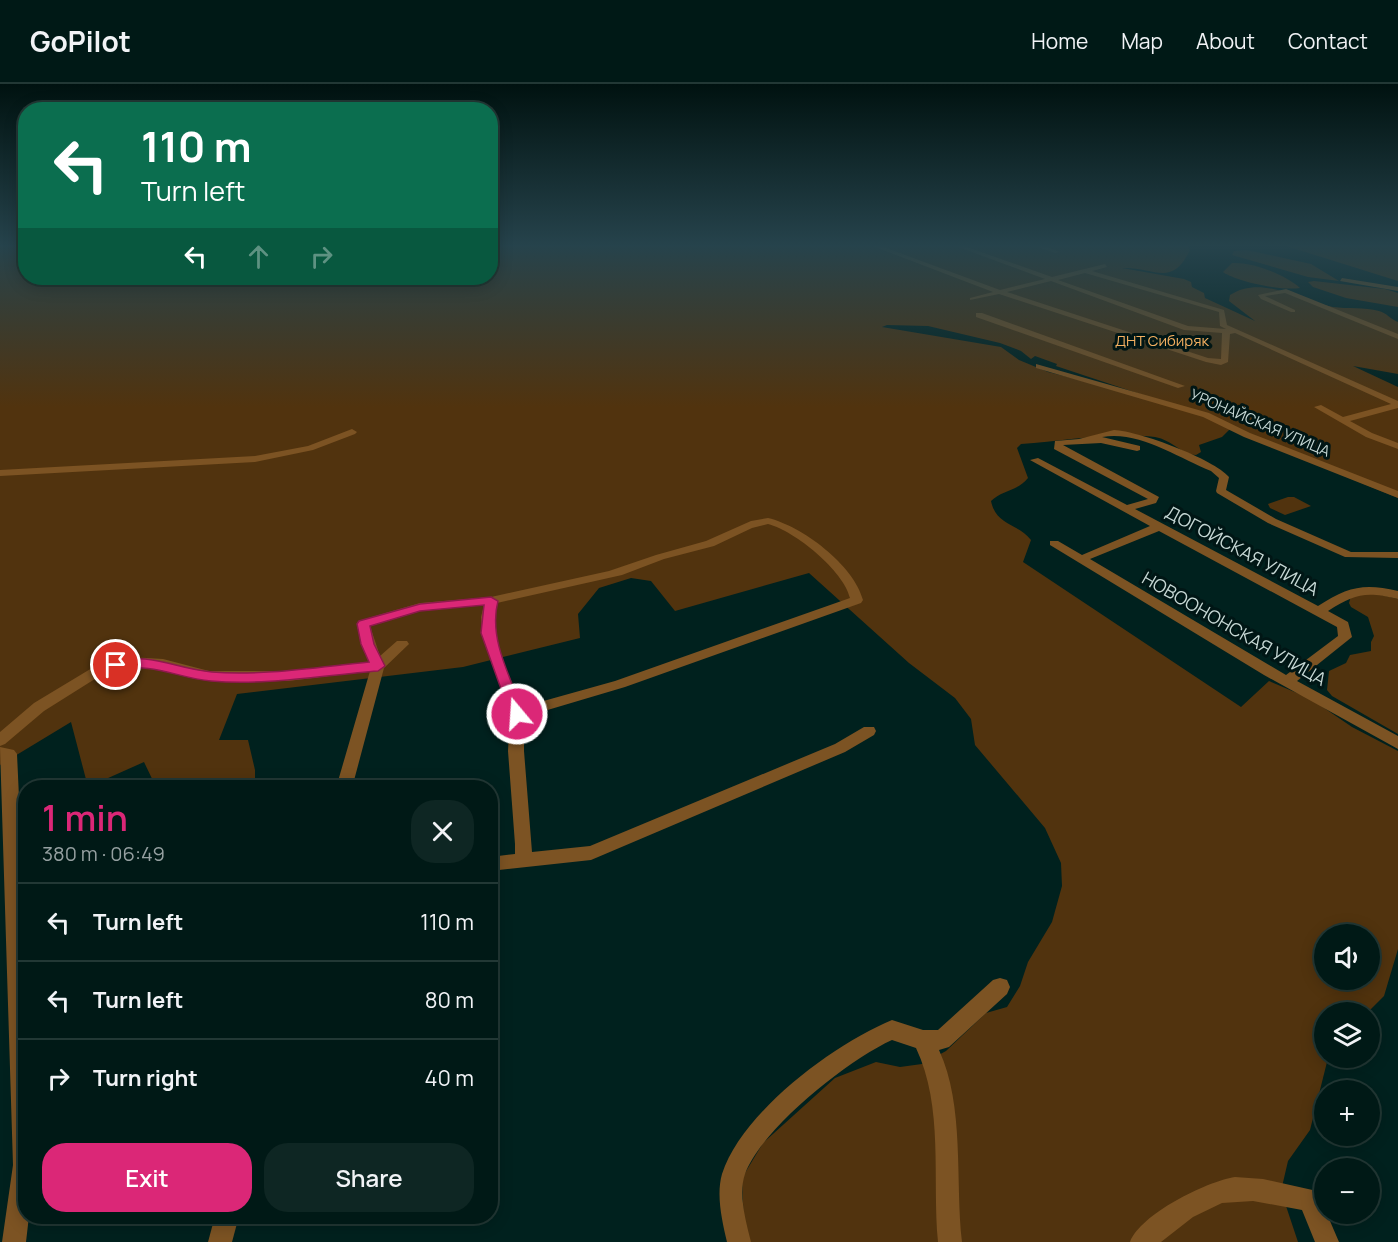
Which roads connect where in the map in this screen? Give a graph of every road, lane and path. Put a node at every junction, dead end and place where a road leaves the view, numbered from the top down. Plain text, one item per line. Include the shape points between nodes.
1 (1021, 299) edge
2 (1103, 299) edge
3 (1181, 299) edge
4 (1265, 299) edge
5 (1305, 299) edge
6 (1293, 311) dead end
7 (979, 315) dead end
8 (1226, 332) junction
9 (1243, 332) junction
10 (1398, 338) edge
11 (1039, 366) dead end
12 (1159, 399) junction
13 (1398, 404) edge
14 (1318, 407) dead end
15 (1342, 420) junction
16 (352, 432) dead end
17 (1398, 446) edge
18 (1035, 460) dead end
19 (0, 472) edge
20 (1398, 495) edge
21 (1124, 509) junction
22 (1158, 527) junction
23 (1054, 543) dead end
24 (1398, 555) edge
25 (1080, 559) junction
26 (1398, 595) edge
27 (491, 601) junction
28 (1318, 612) junction
29 (402, 644) dead end
30 (378, 666) junction
31 (1287, 682) junction
32 (517, 714) junction
33 (869, 731) dead end
34 (0, 740) edge
35 (1398, 743) edge
36 (0, 753) edge
37 (346, 780) edge
38 (523, 862) junction
39 (498, 864) edge
40 (7, 881) edge
41 (1000, 987) dead end
42 (923, 1040) junction
43 (18, 1065) edge
44 (18, 1211) edge
45 (225, 1224) edge
46 (14, 1242) edge
47 (220, 1242) edge
48 (740, 1242) edge
49 (950, 1242) edge
50 (1142, 1242) edge
51 (1327, 1242) edge

1 - 8 street via 1221,363 1225,360
2 - 8 street via 1187,328
3 - 9 street via 1222,311 1224,326
4 - 6 street
5 - 10 street
7 - 12 street via 1181,386
8 - 9 street
9 - 13 street
11 - 12 street, УРОНАЙСКАЯ УЛИЦА
12 - 20 street, УРОНАЙСКАЯ УЛИЦА
13 - 15 street
14 - 15 street
15 - 17 street
16 - 19 street via 310,448 255,459
18 - 21 street, ДОГОЙСКАЯ УЛИЦА
21 - 22 street, ДОГОЙСКАЯ УЛИЦА
21 - 24 street, ДОГОЙСКАЯ УЛИЦА via 1154,497 1059,449 1058,443 1124,443 1144,450 1172,452 1215,469 1224,477 1221,491 1272,521 1349,555
22 - 25 street
22 - 28 street, ДОГОЙСКАЯ УЛИЦА
23 - 25 street, НОВООНОНСКАЯ УЛИЦА
25 - 31 street, НОВООНОНСКАЯ УЛИЦА
26 - 28 street via 1370,588 1351,591
27 - 30 street via 420,608 363,624
27 - 32 street via 488,633
27 - 32 street via 613,573 718,541 767,521 778,522 816,549 842,572 858,594 857,600 620,684
28 - 31 street, ДОГОЙСКАЯ УЛИЦА via 1343,625 1345,637
29 - 30 street
30 - 34 street via 246,677 209,676 163,664 130,662 102,668 39,707
30 - 37 street
31 - 35 street, НОВООНОНСКАЯ УЛИЦА
32 - 38 street via 516,766 525,838
33 - 38 street via 819,757 591,853
36 - 40 street via 9,754
38 - 39 street
40 - 43 street
41 - 42 street via 942,1040
42 - 48 street via 892,1030 859,1046 783,1107 743,1150 733,1176 734,1225
42 - 49 street via 940,1086
44 - 46 street
45 - 47 street
50 - 51 street via 1188,1206 1218,1191 1236,1189 1309,1199

